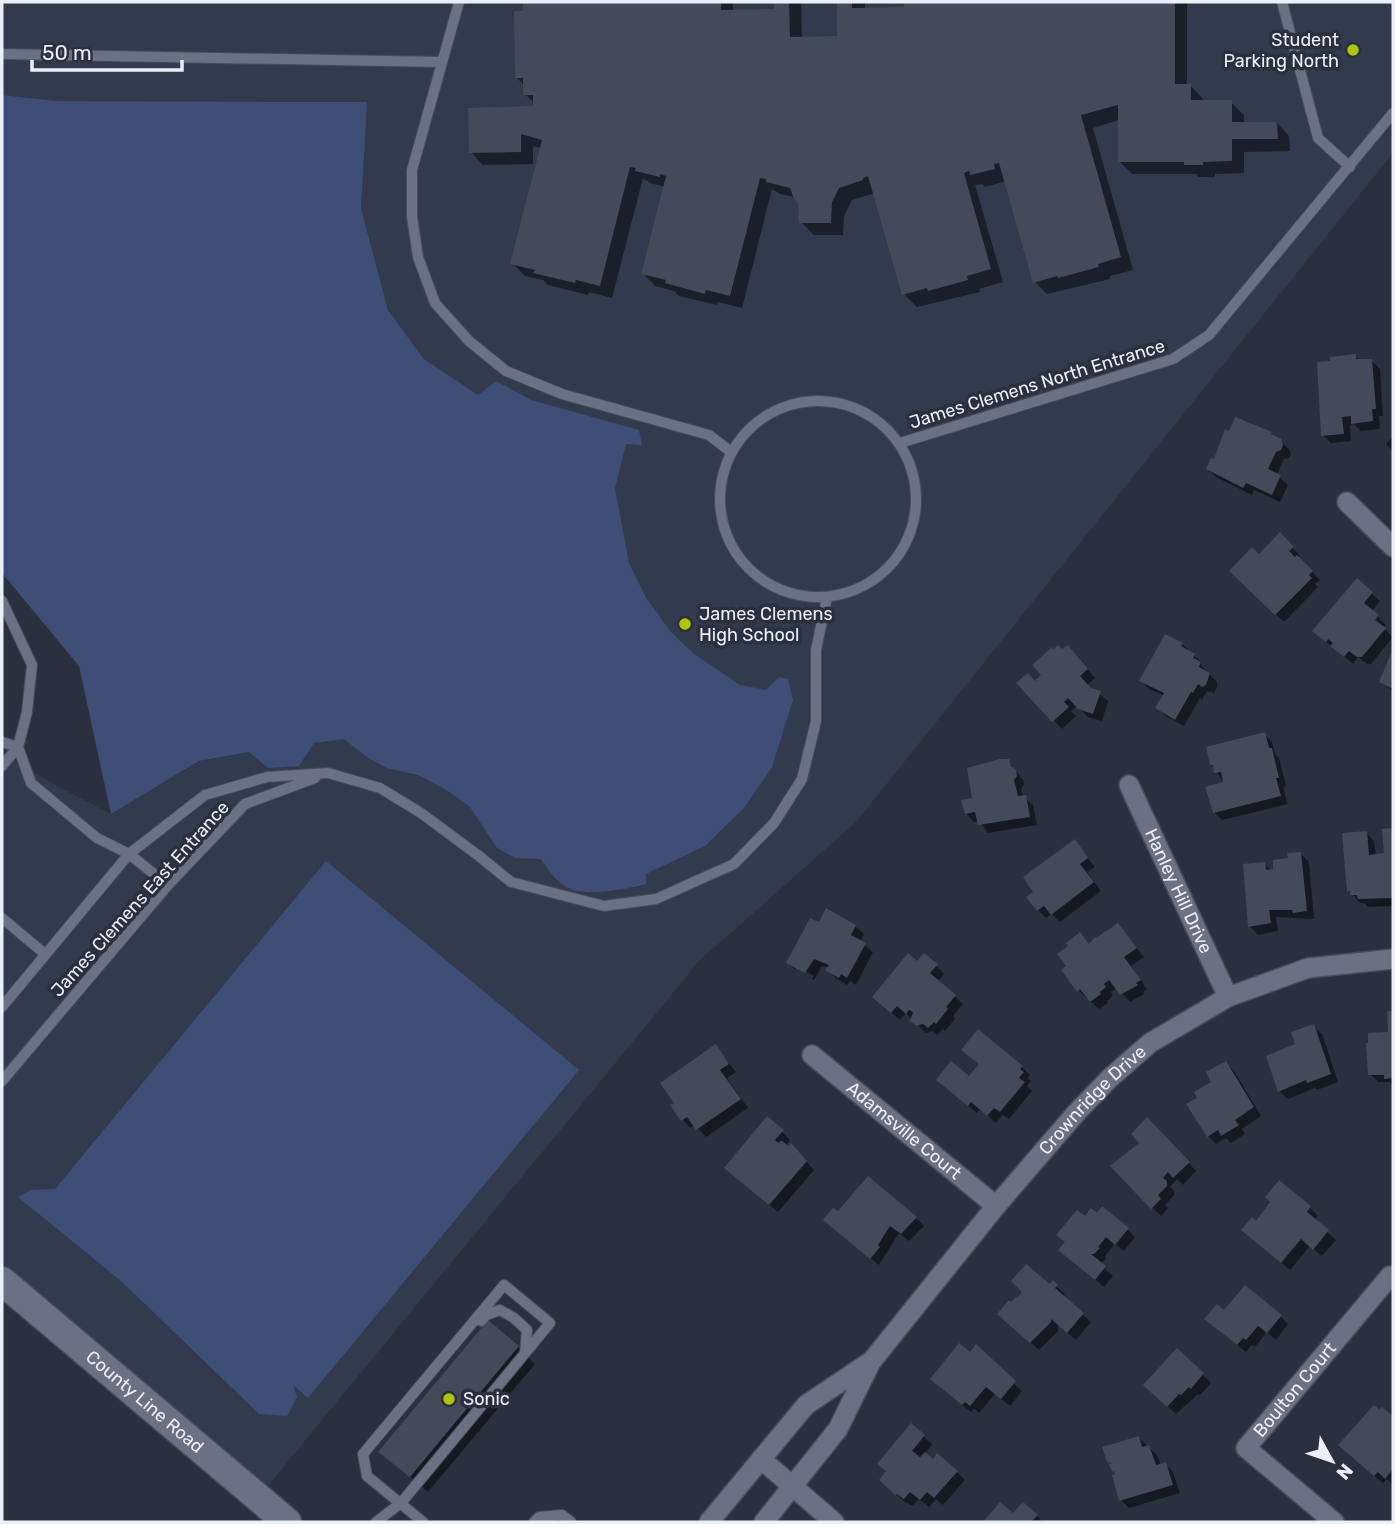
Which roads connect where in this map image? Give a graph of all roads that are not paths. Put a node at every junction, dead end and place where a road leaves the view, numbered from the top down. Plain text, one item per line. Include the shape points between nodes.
1 (458, 2) edge
2 (1282, 2) edge
3 (2, 54) edge
4 (441, 62) junction
5 (1393, 114) edge
6 (1350, 167) junction
7 (900, 443) junction
8 (731, 452) junction
9 (1347, 502) dead end
10 (1393, 547) edge
11 (827, 597) junction
12 (2, 601) edge
13 (2, 742) edge
14 (18, 747) junction
15 (2, 766) edge
16 (328, 773) junction
17 (1129, 785) dead end
18 (129, 854) junction
19 (168, 885) junction
20 (2, 918) edge
21 (46, 954) junction
22 (1393, 959) edge
23 (1228, 997) junction
24 (2, 1007) edge
25 (812, 1055) dead end
26 (2, 1081) edge
27 (996, 1206) junction
28 (1390, 1276) dead end
29 (2, 1281) edge
30 (525, 1353) junction
31 (871, 1362) junction
32 (423, 1382) junction
33 (761, 1459) junction
34 (794, 1487) junction
35 (401, 1503) junction
36 (287, 1522) edge
37 (376, 1522) edge
38 (423, 1522) edge
39 (534, 1522) edge
40 (571, 1522) edge
41 (709, 1522) edge
42 (764, 1522) edge
43 (834, 1522) edge
44 (1334, 1522) edge

1 - 4 lane
2 - 6 lane via 1318,138
3 - 4 lane
4 - 8 lane via 412,170 418,257 435,303 469,341 506,371 562,394 709,435
5 - 6 lane, James Clemens North Entrance
6 - 7 lane, James Clemens North Entrance via 1209,335 1173,359
7 - 8 lane via 877,419 847,404 814,400 781,407 752,425
7 - 11 lane via 914,474 916,508 907,541 888,568 869,582
8 - 11 lane via 721,480 720,511 728,540 745,565 769,584 797,595
9 - 10 street
11 - 16 lane, James Clemens East Entrance via 816,650 816,720 802,779 774,823 734,864 656,899 604,906 511,882 421,813 380,788
12 - 14 lane via 32,665
13 - 14 lane
14 - 15 lane
14 - 18 lane via 31,782 97,838
16 - 18 lane, James Clemens East Entrance via 267,777 205,795
16 - 19 lane, James Clemens East Entrance via 245,804
17 - 23 street, Hanley Hill Drive
18 - 19 lane
18 - 21 lane, James Clemens East Entrance
19 - 26 lane, James Clemens East Entrance
20 - 21 lane
21 - 24 lane, James Clemens East Entrance
22 - 23 street, Crownridge Drive via 1308,968
23 - 27 street, Crownridge Drive via 1150,1043 1110,1078
25 - 27 street, Adamsville Court
27 - 31 street, Crownridge Drive
28 - 44 street, Boulton Court via 1245,1448
29 - 36 main road, County Line Road
30 - 32 lane via 527,1330 500,1310 486,1315 442,1369
30 - 32 lane via 550,1322 504,1285
30 - 35 lane
31 - 33 street, Crownridge Drive via 806,1405
31 - 34 street, Crownridge Drive via 838,1429
32 - 35 lane via 363,1454 367,1476
33 - 34 street
33 - 41 street, Crownridge Drive
34 - 42 street, Crownridge Drive
34 - 43 street
35 - 37 lane
35 - 38 lane
39 - 40 lane via 539,1517 562,1515

